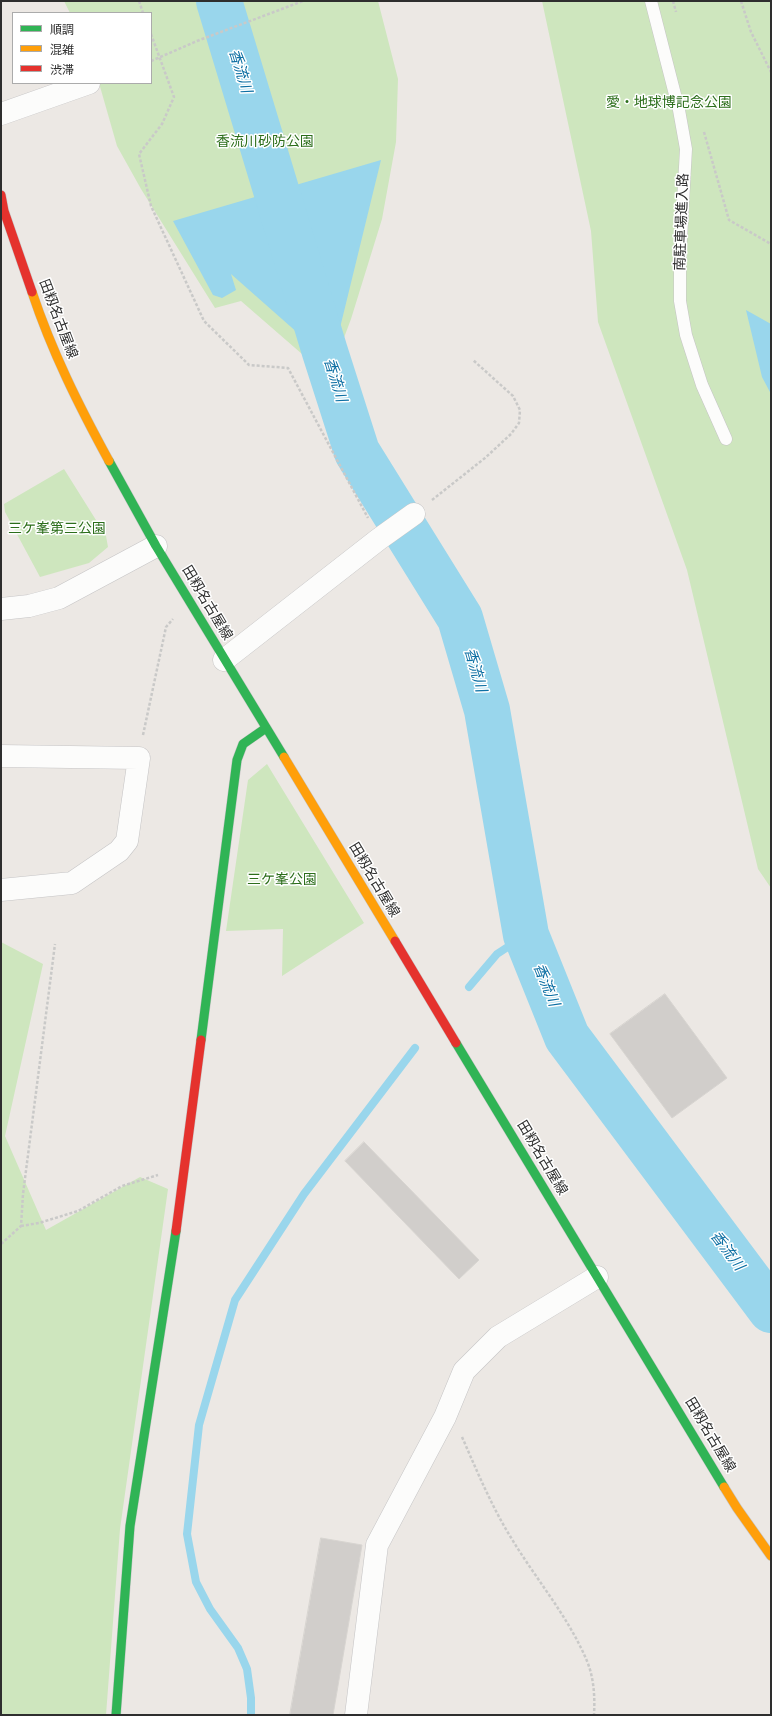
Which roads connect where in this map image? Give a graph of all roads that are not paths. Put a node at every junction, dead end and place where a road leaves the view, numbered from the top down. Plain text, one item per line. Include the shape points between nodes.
1 (650, 1) edge
2 (86, 84) edge
3 (1, 114) edge
4 (2, 206) edge
5 (726, 439) dead end
6 (414, 514) road end
7 (156, 546) junction
8 (1, 610) edge
9 (224, 660) junction
10 (266, 728) junction
11 (1, 756) edge
12 (1, 890) edge
13 (597, 1277) junction
14 (771, 1556) edge
15 (116, 1715) edge
16 (356, 1715) edge

1 - 5 lane, 南駐車場進入路 via 679,110 686,148 680,301 686,335 702,385
2 - 3 street
4 - 7 main road, 田籾名古屋線 via 43,326 78,405
6 - 9 street
7 - 8 street via 59,598
7 - 9 main road, 田籾名古屋線
9 - 10 main road, 田籾名古屋線
10 - 13 main road, 田籾名古屋線
10 - 15 main road via 243,744 237,760 176,1229 130,1526
11 - 12 street via 139,758 127,841 119,852 72,883
13 - 14 main road, 田籾名古屋線 via 737,1508
13 - 16 street via 498,1337 464,1371 445,1417 377,1545

